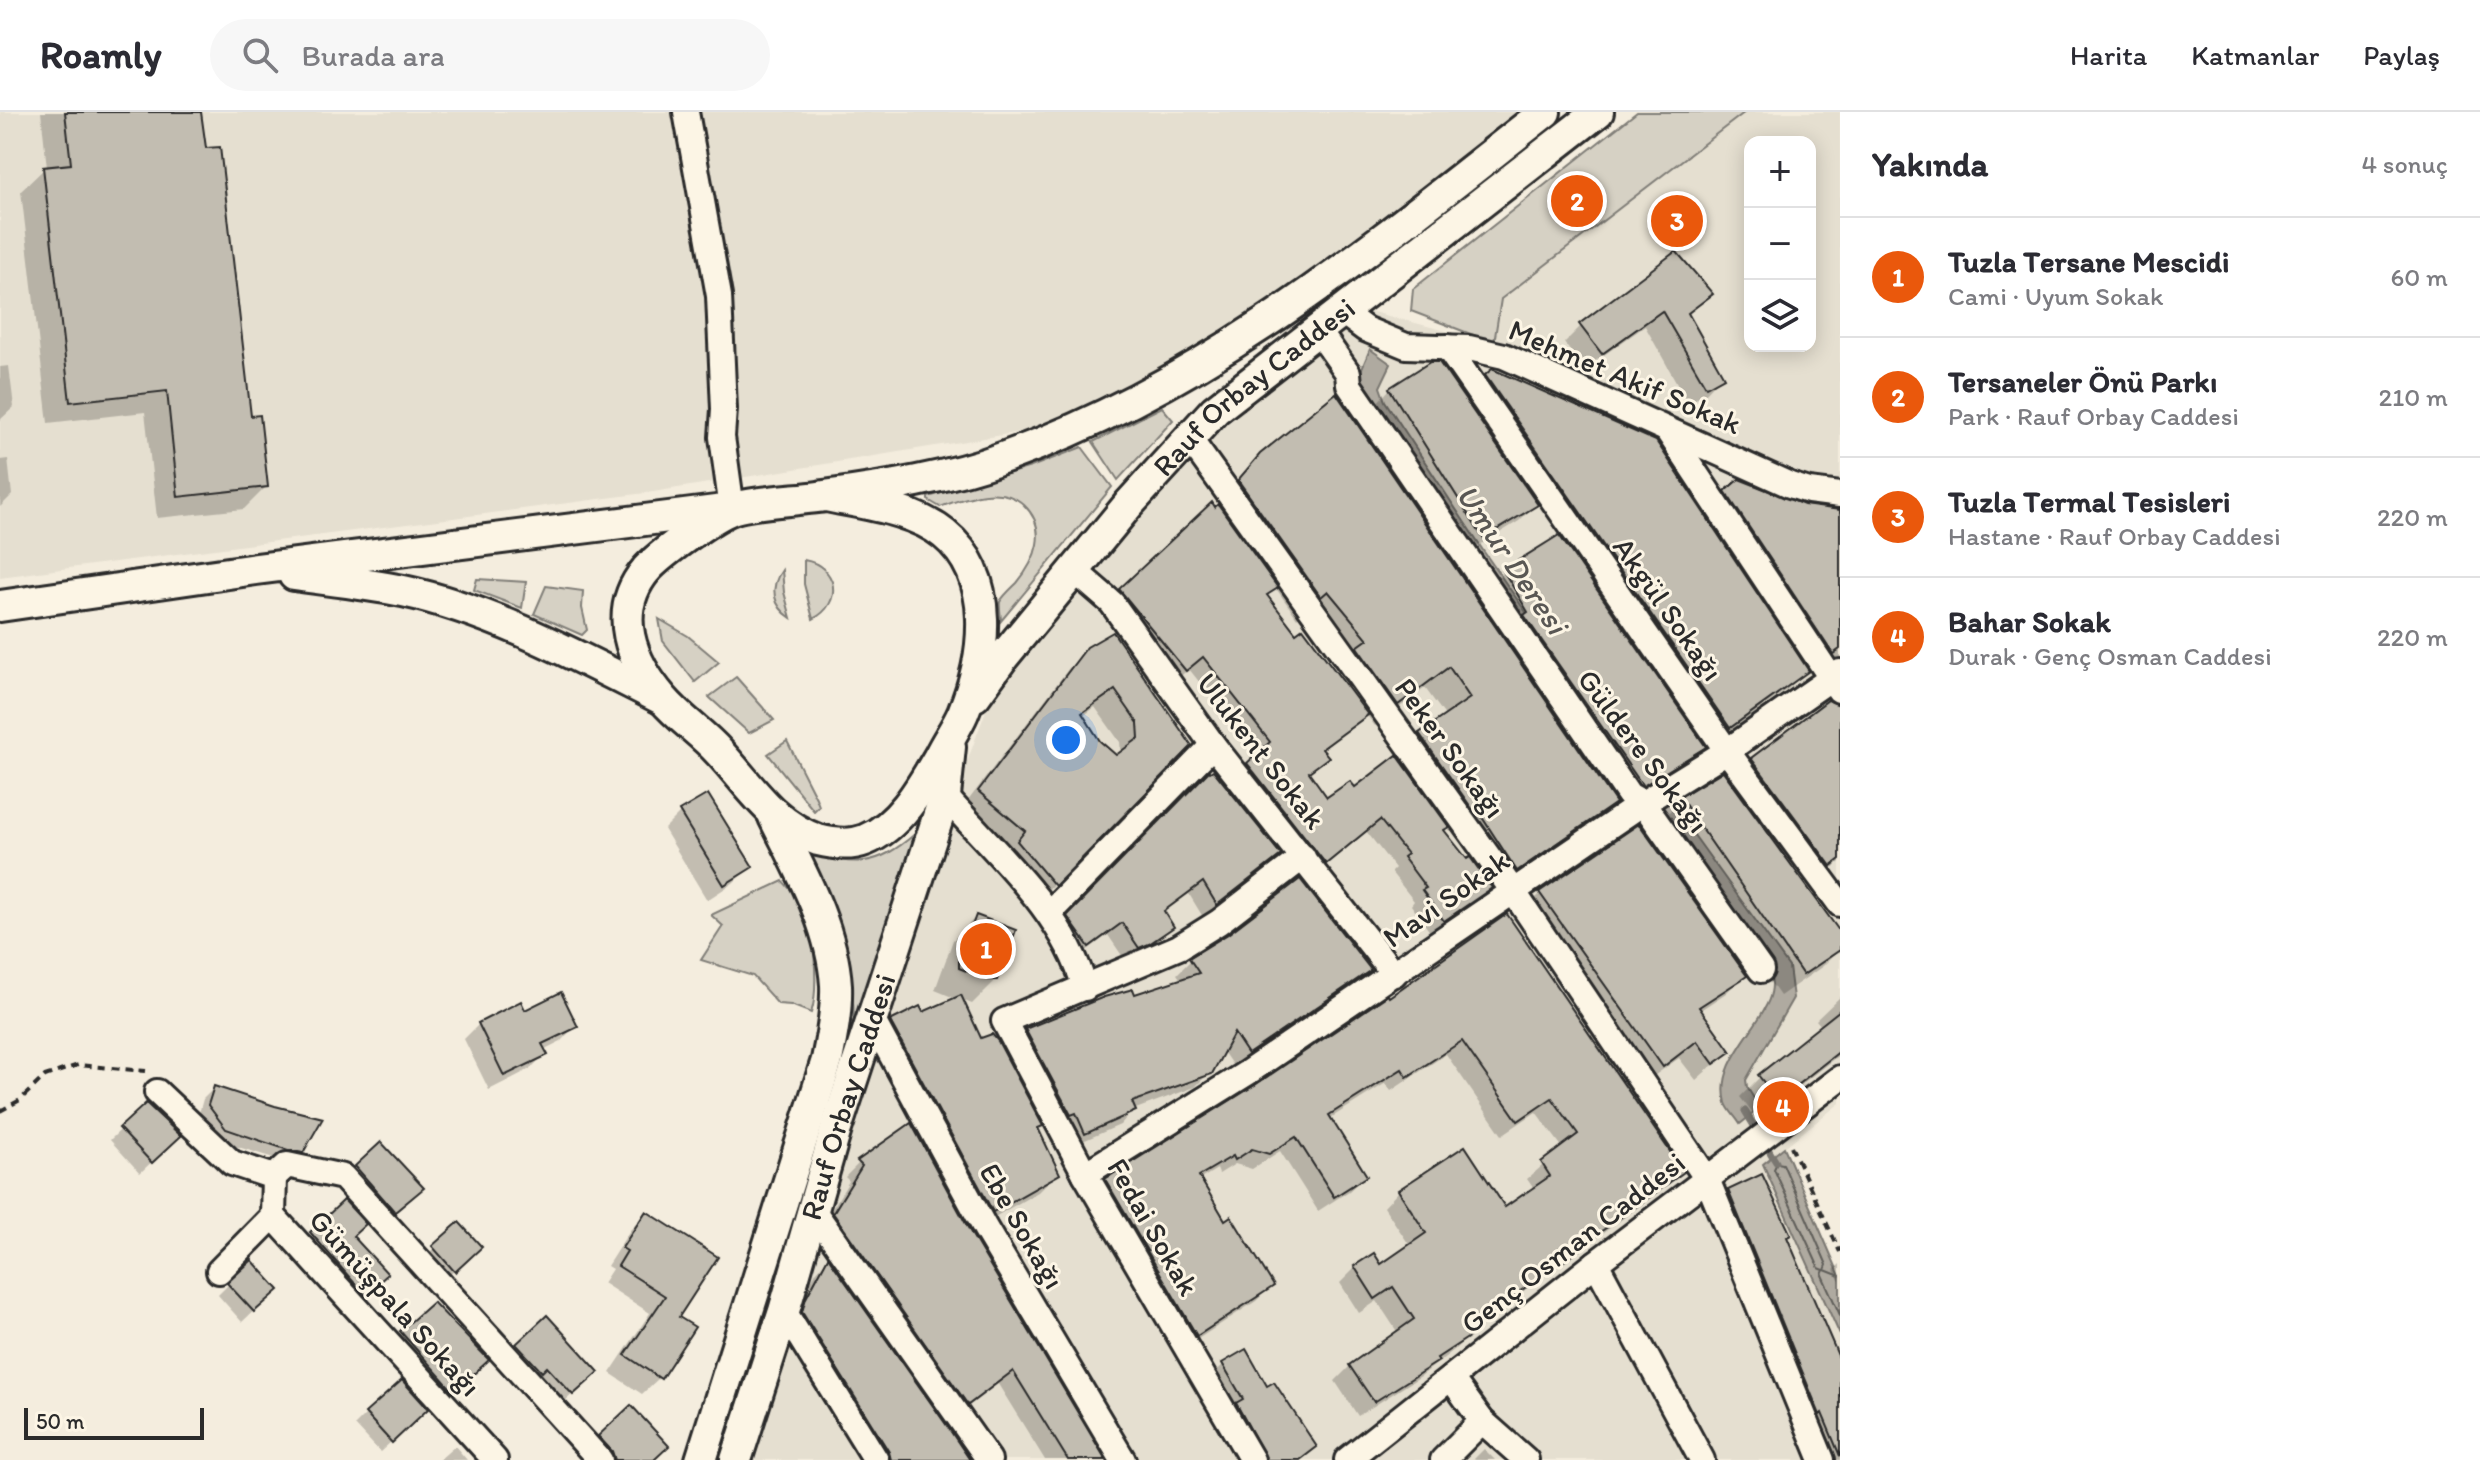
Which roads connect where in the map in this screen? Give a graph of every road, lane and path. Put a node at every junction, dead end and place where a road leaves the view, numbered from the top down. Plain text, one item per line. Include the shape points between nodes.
1 (686, 112) edge
2 (1545, 112) edge
3 (1598, 112) edge
4 (1329, 320) junction
5 (1447, 347) junction
6 (1666, 429) junction
7 (1189, 438) junction
8 (1840, 495) edge
9 (826, 496) junction
10 (732, 509) junction
11 (256, 569) junction
12 (1075, 571) junction
13 (0, 606) edge
14 (1837, 681) edge
15 (663, 700) junction
16 (957, 724) junction
17 (1213, 745) junction
18 (1727, 751) junction
19 (945, 796) junction
20 (1643, 803) junction
21 (773, 815) junction
22 (1303, 857) junction
23 (1513, 891) junction
24 (1840, 904) edge
25 (1049, 913) junction
26 (1761, 970) dead end
27 (1394, 974) junction
28 (1085, 988) junction
29 (872, 1019) junction
30 (1840, 1078) edge
31 (157, 1092) joint
32 (0, 1111) edge
33 (1785, 1120) junction
34 (1085, 1174) junction
35 (274, 1177) junction
36 (1707, 1179) junction
37 (813, 1210) junction
38 (273, 1216) junction
39 (1839, 1249) edge
40 (1596, 1263) junction
41 (219, 1271) dead end
42 (784, 1311) junction
43 (1451, 1378) junction
44 (1482, 1421) junction
45 (495, 1460) edge
46 (600, 1460) edge
47 (701, 1460) edge
48 (736, 1460) edge
49 (876, 1460) edge
50 (989, 1460) edge
51 (1123, 1460) edge
52 (1252, 1460) edge
53 (1347, 1460) edge
54 (1443, 1460) edge
55 (1526, 1460) edge
56 (1702, 1460) edge
57 (1822, 1460) edge

1 - 10 street via 719,296 722,437
2 - 9 main road, Rauf Orbay Caddesi via 1286,310 1138,401 989,463
3 - 4 main road, Rauf Orbay Caddesi
4 - 5 street, Mehmet Akif Sokak via 1406,346
4 - 7 main road, Rauf Orbay Caddesi via 1215,410
4 - 20 street, Güldere Sokağı via 1349,385 1620,783
5 - 6 street, Mehmet Akif Sokak via 1504,356
5 - 18 street, Akgül Sokağı
6 - 8 street, Mehmet Akif Sokak via 1790,485
6 - 14 street
7 - 12 main road, Rauf Orbay Caddesi
7 - 23 street, Peker Sokağı
9 - 10 main road, Rauf Orbay Caddesi
9 - 16 main road, Rauf Orbay Caddesi via 922,521 960,551 980,594 983,622 981,652
10 - 11 main road
10 - 15 main road, Rauf Orbay Caddesi via 649,566 627,605 635,657
11 - 13 main road
11 - 15 main road via 404,591 487,617 558,646
12 - 16 main road, Rauf Orbay Caddesi via 1004,656
12 - 17 street, Ulukent Sokak via 1112,603
14 - 18 street, Mavi Sokak
15 - 21 main road, Rauf Orbay Caddesi via 714,746
16 - 19 main road, Rauf Orbay Caddesi
16 - 21 main road, Rauf Orbay Caddesi via 894,820 862,841 812,838
17 - 22 street, Ulukent Sokak
17 - 25 street
18 - 20 street, Mavi Sokak
18 - 24 street, Akgül Sokağı
19 - 25 street
19 - 29 main road, Rauf Orbay Caddesi
20 - 23 street, Mavi Sokak
20 - 26 street, Güldere Sokağı
21 - 47 main road, Rauf Orbay Caddesi via 828,939 835,1009 827,1060
22 - 27 street, Ulukent Sokak
22 - 28 street via 1201,934
23 - 27 street, Mavi Sokak
23 - 36 street, Peker Sokağı
25 - 28 street via 1074,954
27 - 34 street, Mavi Sokak
28 - 34 street, Fedai Sokak via 1004,1021
29 - 37 main road, Rauf Orbay Caddesi
29 - 51 street, Ebe Sokağı via 985,1228
30 - 33 street, Genç Osman Caddesi
31 - 32 path via 146,1069 78,1065 45,1076
31 - 35 street via 232,1163
33 - 36 street, Genç Osman Caddesi
33 - 39 path via 1791,1146
34 - 52 street, Fedai Sokak
35 - 38 street, Gümüşpala Sokağı
35 - 46 street via 287,1165 343,1177
36 - 40 street, Genç Osman Caddesi
36 - 57 street, Peker Sokağı
37 - 42 main road, Rauf Orbay Caddesi
37 - 50 street
38 - 41 street
38 - 45 street, Gümüşpala Sokağı
40 - 43 street, Genç Osman Caddesi
40 - 56 street
42 - 48 main road, Rauf Orbay Caddesi
42 - 49 street
43 - 44 street
43 - 53 street, Genç Osman Caddesi
44 - 54 street
44 - 55 street

